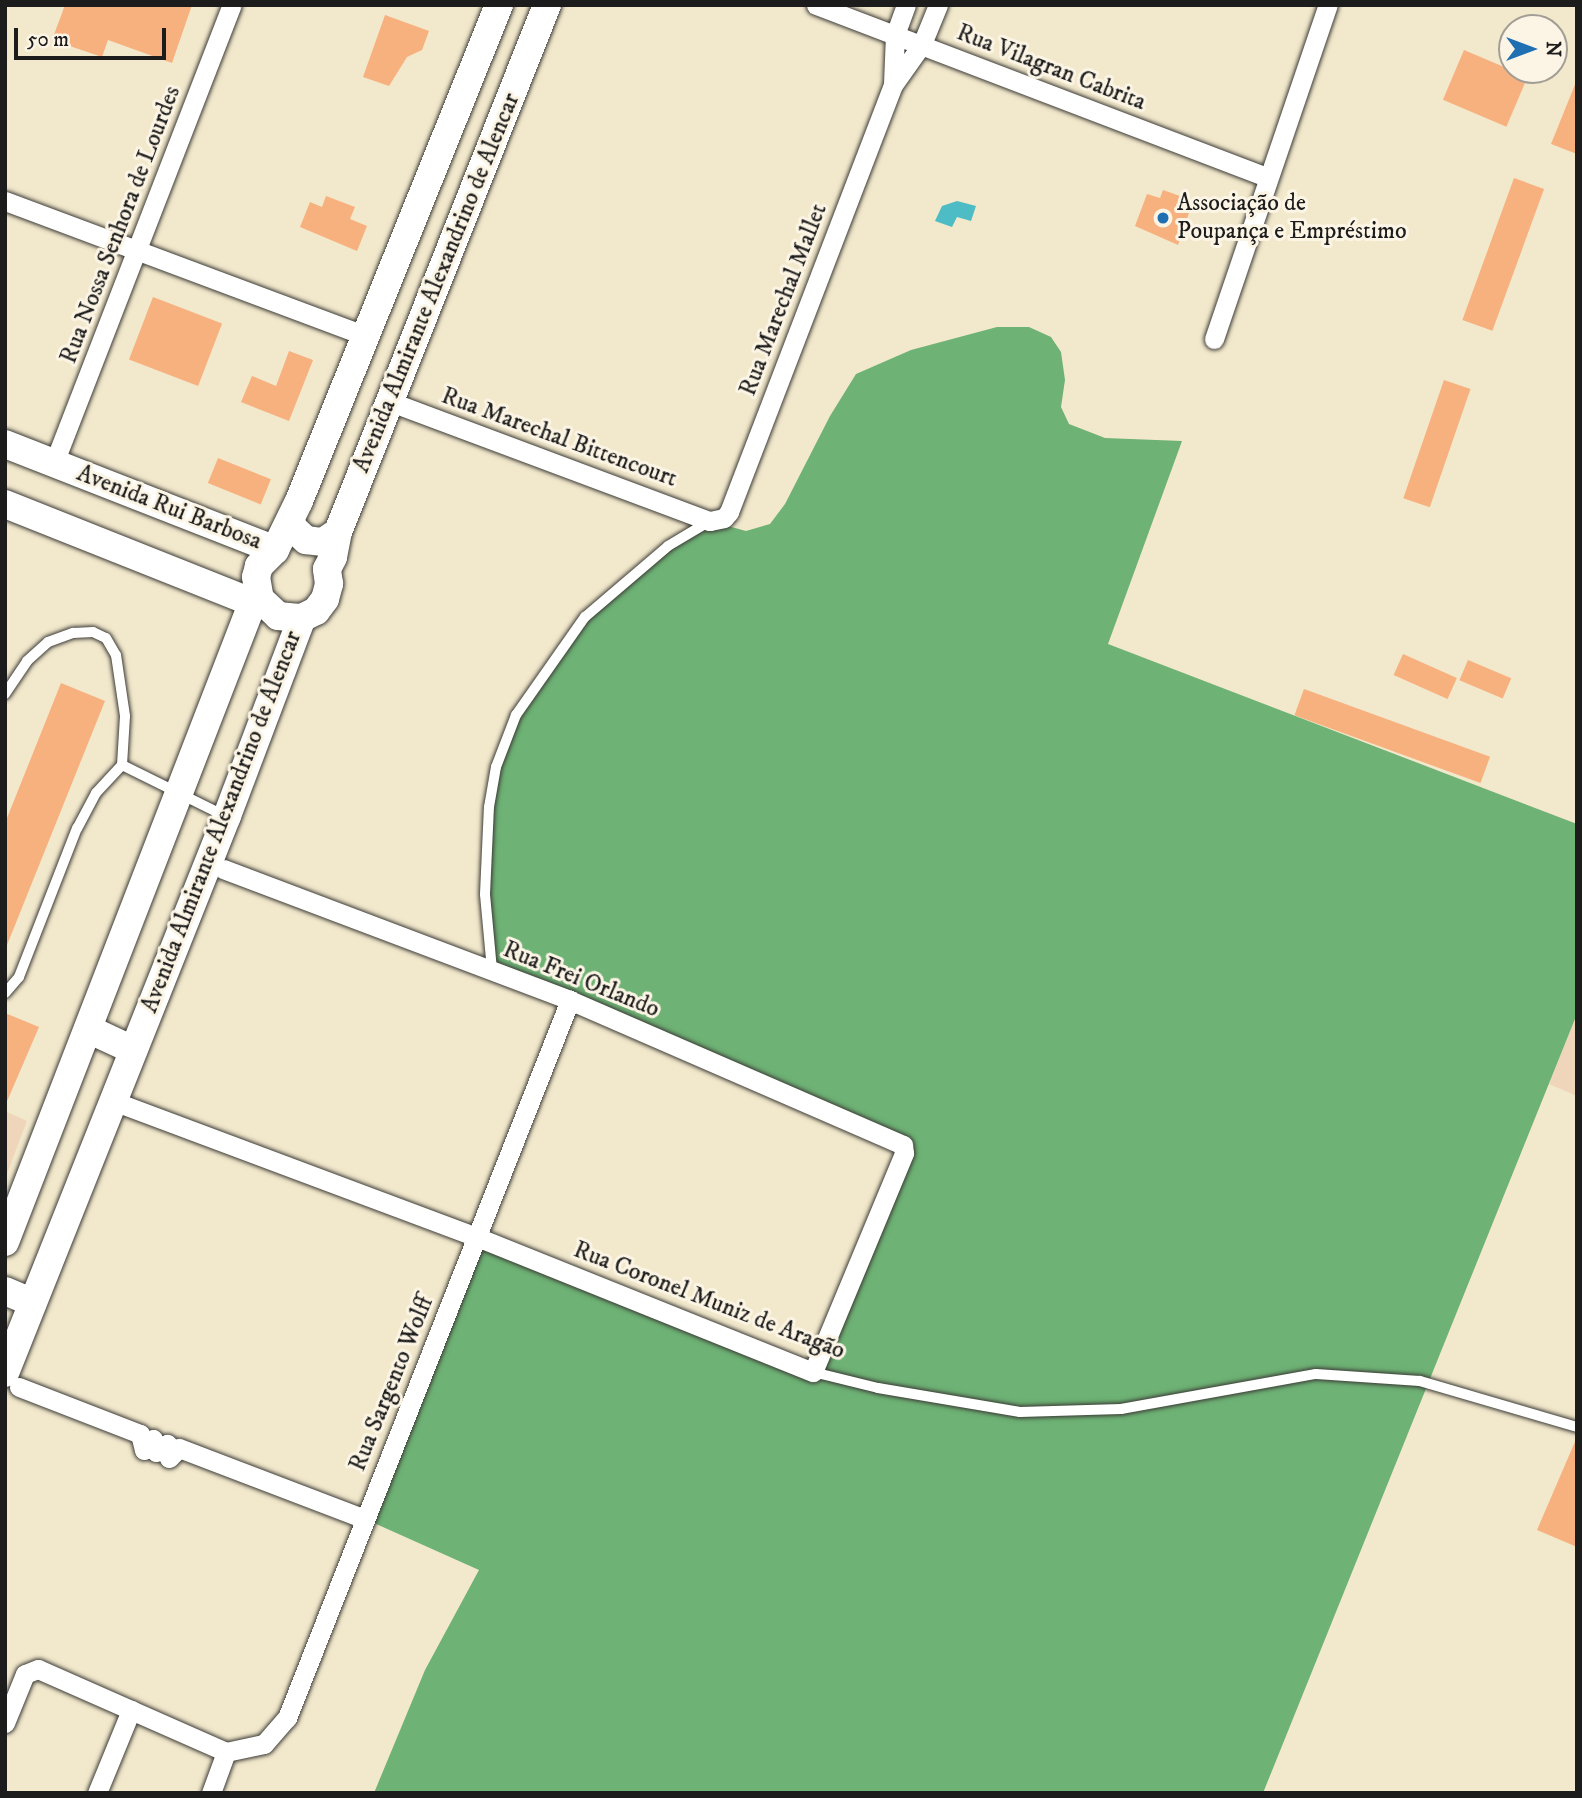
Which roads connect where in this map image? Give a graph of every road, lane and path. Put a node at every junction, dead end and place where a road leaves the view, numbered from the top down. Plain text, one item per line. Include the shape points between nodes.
1 (232, 5) edge
2 (499, 5) edge
3 (547, 5) edge
4 (816, 5) edge
5 (906, 5) edge
6 (938, 5) edge
7 (1328, 5) edge
8 (895, 35) junction
9 (922, 44) junction
10 (893, 85) junction
11 (1268, 178) junction
12 (5, 201) edge
13 (139, 252) junction
14 (367, 336) junction
15 (1214, 339) dead end
16 (391, 402) junction
17 (5, 444) edge
18 (54, 463) junction
19 (5, 504) edge
20 (295, 510) junction
21 (710, 521) junction
22 (338, 532) junction
23 (239, 534) junction
24 (275, 550) junction
25 (327, 569) junction
26 (260, 599) junction
27 (302, 618) junction
28 (6, 690) edge
29 (122, 765) junction
30 (180, 793) junction
31 (227, 816) junction
32 (223, 869) dead end
33 (492, 970) junction
34 (5, 993) edge
35 (570, 1000) junction
36 (88, 1029) junction
37 (133, 1050) junction
38 (113, 1101) junction
39 (477, 1237) junction
40 (5, 1241) edge
41 (5, 1291) edge
42 (33, 1303) junction
43 (813, 1372) junction
44 (12, 1380) edge
45 (1577, 1427) edge
46 (365, 1519) junction
47 (131, 1710) junction
48 (5, 1723) edge
49 (226, 1752) junction
50 (97, 1793) edge
51 (211, 1793) edge

1 - 13 street, Rua Nossa Senhora de Lourdes
2 - 14 main road, Avenida Almirante Alexandrino de Alencar
3 - 16 main road, Avenida Almirante Alexandrino de Alencar
4 - 8 street, Rua Vilagran Cabrita
5 - 8 street, Rua Marechal Mallet
6 - 9 street, Rua Marechal Mallet
7 - 11 street
8 - 9 street, Rua Vilagran Cabrita
8 - 10 street, Rua Marechal Mallet
9 - 10 street, Rua Marechal Mallet
9 - 11 street, Rua Vilagran Cabrita
10 - 21 street, Rua Marechal Mallet via 729,512 719,521
11 - 15 street
12 - 13 street
13 - 14 street
13 - 18 street, Rua Nossa Senhora de Lourdes
14 - 20 main road, Avenida Almirante Alexandrino de Alencar
16 - 21 street, Rua Marechal Bittencourt
16 - 22 main road, Avenida Almirante Alexandrino de Alencar
17 - 18 main road, Avenida Rui Barbosa
18 - 23 main road, Avenida Rui Barbosa
19 - 26 main road via 244,599
20 - 22 main road via 293,528 306,540 323,542
20 - 23 main road via 265,532
20 - 24 main road, Avenida Almirante Alexandrino de Alencar
21 - 33 lane via 668,546 585,617 516,715 496,767 489,807 485,894
22 - 25 main road, Avenida Almirante Alexandrino de Alencar
23 - 24 main road, Avenida Rui Barbosa
24 - 25 main road, Avenida Rui Barbosa via 305,547
24 - 26 main road, Avenida Almirante Alexandrino de Alencar via 259,566
25 - 27 main road, Avenida Almirante Alexandrino de Alencar via 325,599 316,611
26 - 27 main road via 278,616
26 - 30 main road, Avenida Almirante Alexandrino de Alencar via 249,612
27 - 31 main road, Avenida Almirante Alexandrino de Alencar
28 - 29 lane via 48,642 73,633 93,632 106,638 120,669 125,716
29 - 30 lane
29 - 34 lane via 96,793 77,828 19,977
30 - 31 lane
30 - 36 main road, Avenida Almirante Alexandrino de Alencar
31 - 37 main road, Avenida Almirante Alexandrino de Alencar
32 - 33 street, Rua Frei Orlando
33 - 35 street, Rua Frei Orlando
35 - 39 street, Rua Sargento Wolff
35 - 43 street, Rua Frei Orlando via 899,1141 905,1149
36 - 37 main road
36 - 40 main road, Avenida Almirante Alexandrino de Alencar
37 - 38 main road, Avenida Almirante Alexandrino de Alencar
38 - 39 street, Rua Coronel Muniz de Aragão
38 - 42 main road, Avenida Almirante Alexandrino de Alencar
39 - 43 street, Rua Coronel Muniz de Aragão
39 - 46 street, Rua Sargento Wolff
41 - 42 main road
42 - 44 main road, Avenida Almirante Alexandrino de Alencar
43 - 45 lane, Rua Coronel Muniz de Aragão via 1020,1412 1121,1409 1316,1374 1420,1381
44 - 46 street via 140,1434 144,1450 153,1439 156,1452 167,1444 169,1458 179,1448
46 - 49 street, Rua Sargento Wolff via 287,1718 264,1744
47 - 48 street via 38,1669 24,1674
47 - 49 street
47 - 50 street
49 - 51 street

